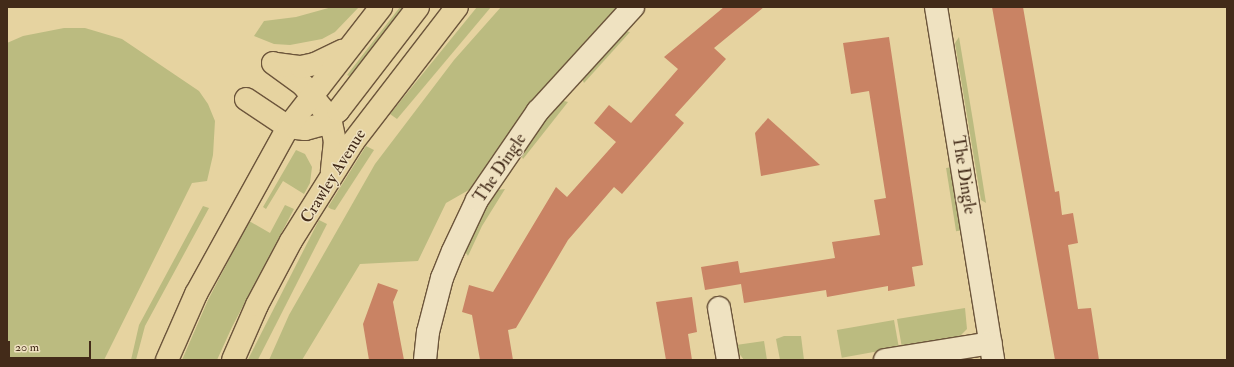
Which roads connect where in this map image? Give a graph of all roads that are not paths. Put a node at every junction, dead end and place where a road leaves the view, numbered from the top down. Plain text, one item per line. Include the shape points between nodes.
1 (381, 7) edge
2 (418, 7) edge
3 (457, 7) edge
4 (633, 7) edge
5 (936, 7) edge
6 (348, 48) junction
7 (312, 94) junction
8 (246, 99) dead end
9 (330, 118) junction
10 (288, 127) junction
11 (331, 176) junction
12 (719, 308) dead end
13 (992, 351) edge
14 (166, 360) edge
15 (233, 360) edge
16 (425, 360) edge
17 (728, 360) edge
18 (885, 360) edge

1 - 6 main road
2 - 9 main road
3 - 11 main road, Crawley Avenue via 383,100
4 - 16 street, The Dingle via 538,111 477,200 442,278 428,332
5 - 13 street, The Dingle
6 - 7 main road
6 - 7 main road via 315,64 301,67 273,63 292,75
7 - 9 main road
7 - 10 main road
8 - 10 main road
9 - 10 main road via 320,125 305,129
9 - 11 main road via 335,141
10 - 14 main road via 203,281
11 - 15 main road, Crawley Avenue via 274,273
12 - 17 street
13 - 18 street, The Dingle

